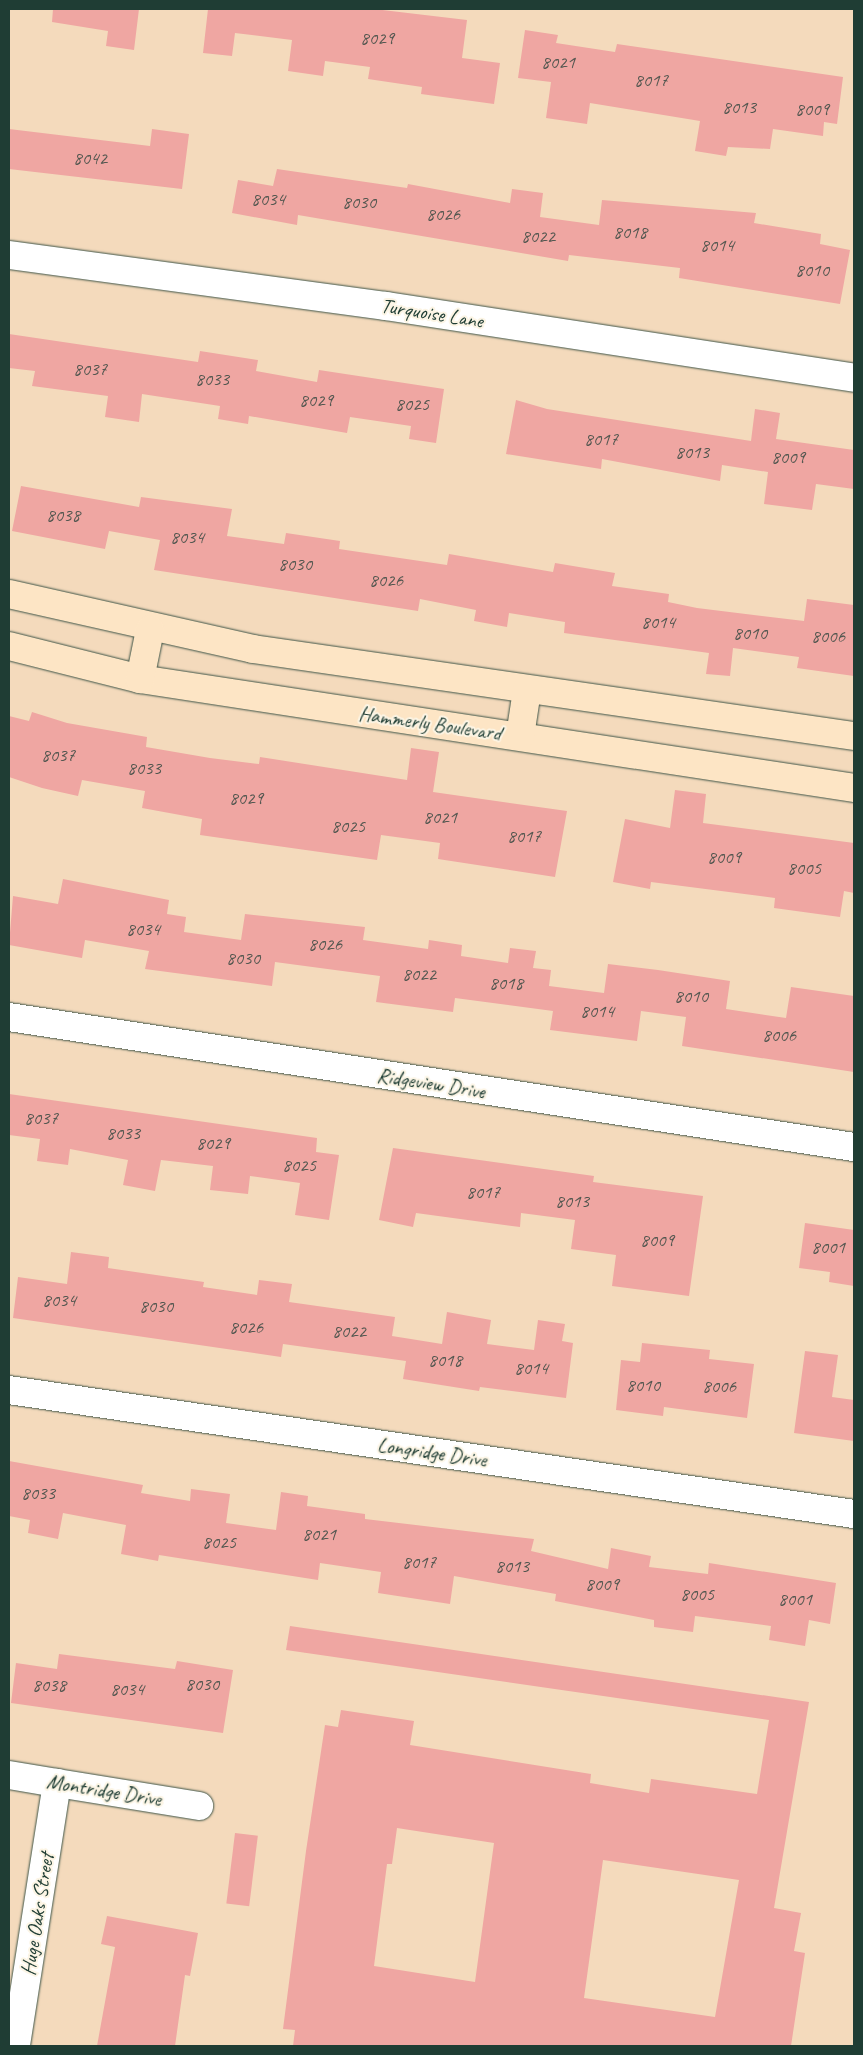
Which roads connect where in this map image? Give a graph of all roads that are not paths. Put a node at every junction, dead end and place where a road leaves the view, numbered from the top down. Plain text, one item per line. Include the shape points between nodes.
1 (9, 255) edge
2 (854, 378) edge
3 (9, 594) edge
4 (150, 630) junction
5 (9, 646) edge
6 (140, 679) junction
7 (527, 690) junction
8 (520, 736) junction
9 (854, 736) edge
10 (854, 778) edge
11 (819, 783) junction
12 (854, 788) edge
13 (9, 1017) edge
14 (854, 1148) edge
15 (9, 1390) edge
16 (854, 1514) edge
17 (9, 1775) edge
18 (57, 1783) junction
19 (198, 1806) dead end
20 (16, 2046) edge

1 - 2 street, Turquoise Lane via 386,306
3 - 4 main road
4 - 6 main road
4 - 7 main road
5 - 6 main road, Hammerly Boulevard
6 - 8 main road, Hammerly Boulevard
7 - 8 main road
7 - 9 main road
8 - 11 main road, Hammerly Boulevard
10 - 11 main road
11 - 12 main road, Hammerly Boulevard
13 - 14 street, Ridgeview Drive
15 - 16 street, Longridge Drive
17 - 18 street, Montridge Drive
18 - 19 street, Montridge Drive
18 - 20 street, Huge Oaks Street

